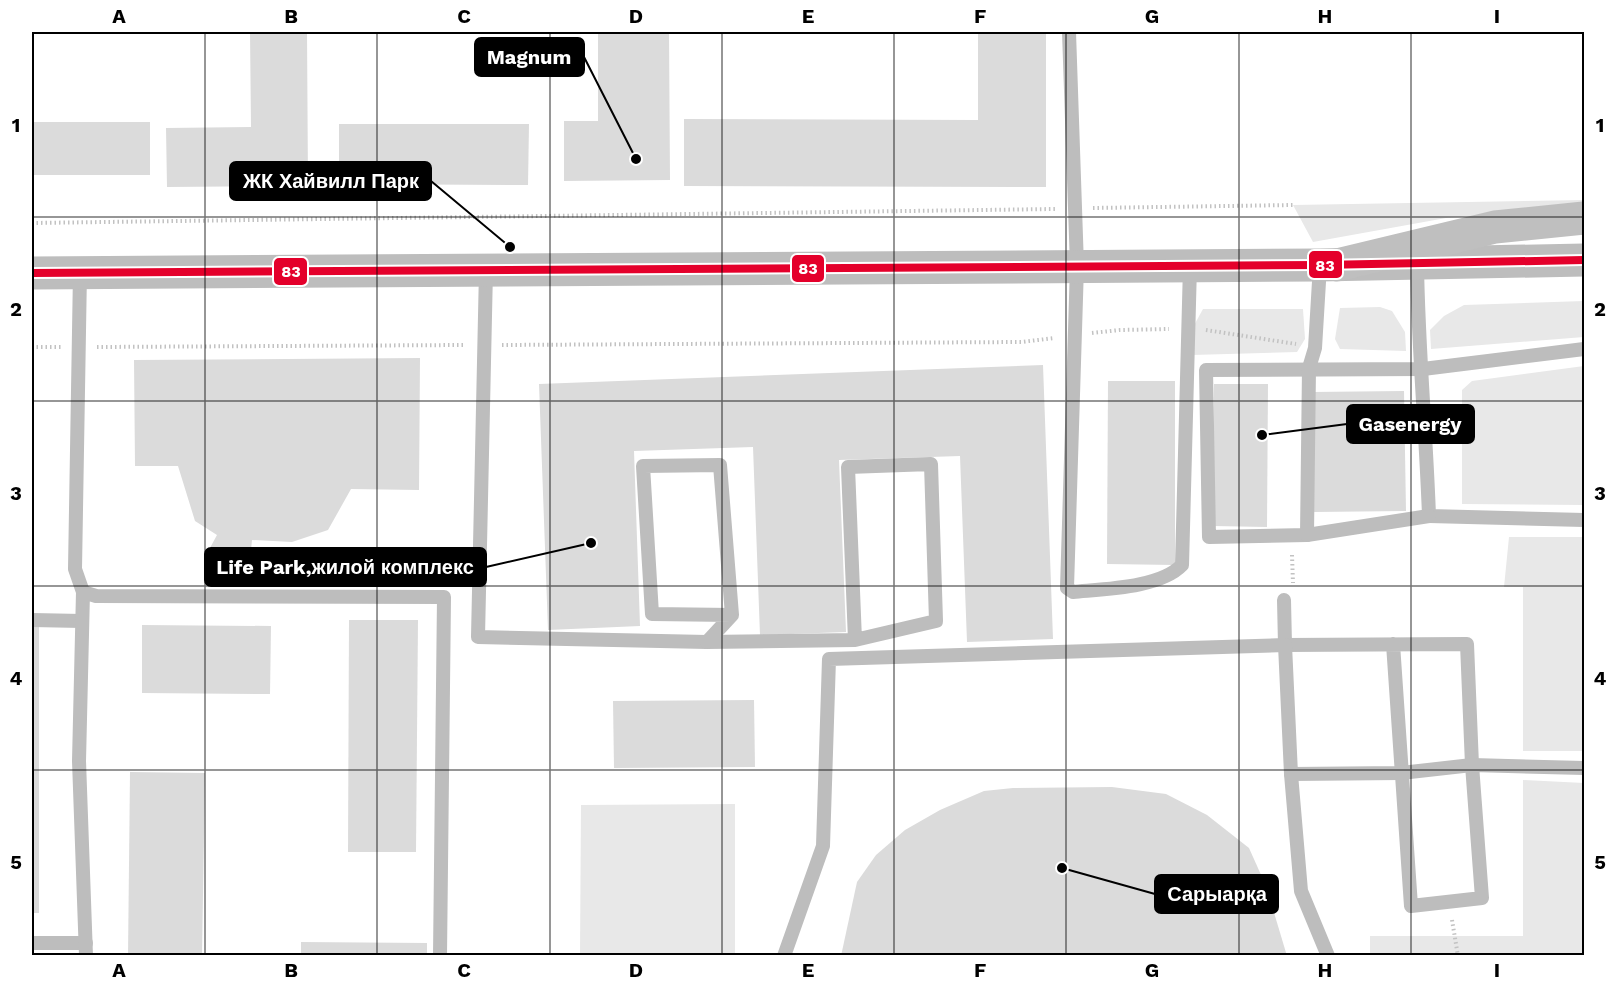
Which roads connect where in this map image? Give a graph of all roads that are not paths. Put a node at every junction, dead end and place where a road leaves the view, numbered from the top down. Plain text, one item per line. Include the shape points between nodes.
1 (1069, 32) edge
2 (1584, 218) edge
3 (1584, 260) edge
4 (1417, 263) junction
5 (1329, 265) junction
6 (1077, 266) junction
7 (1190, 266) junction
8 (486, 270) junction
9 (80, 272) junction
10 (32, 273) edge
11 (1584, 350) edge
12 (1309, 368) junction
13 (1423, 369) junction
14 (1429, 516) junction
15 (1584, 520) edge
16 (1307, 536) junction
17 (83, 592) junction
18 (1284, 600) road end
19 (732, 615) junction
20 (32, 620) edge
21 (82, 621) junction
22 (855, 640) junction
23 (707, 642) junction
24 (1393, 644) junction
25 (1285, 645) junction
26 (1472, 765) junction
27 (1584, 768) edge
28 (1401, 773) junction
29 (1291, 774) junction
30 (32, 943) edge
31 (86, 949) edge
32 (440, 956) edge
33 (784, 956) edge
34 (1328, 956) edge

1 - 6 lane
2 - 5 main road via 1495,227
3 - 4 street
4 - 5 street
4 - 13 lane via 1418,335
5 - 7 street
5 - 12 lane
6 - 7 street
6 - 7 lane via 1066,588 1073,592 1142,583 1175,572 1182,565
6 - 8 street
8 - 9 street
8 - 23 lane via 478,637
9 - 10 street
9 - 17 lane via 75,569
11 - 13 lane
12 - 13 lane
12 - 16 lane
12 - 16 lane via 1206,369 1209,537
13 - 14 lane
14 - 15 lane
14 - 16 lane
17 - 21 lane
17 - 32 lane via 96,596 444,597
18 - 25 lane
19 - 19 lane via 720,465 643,466 652,614
19 - 23 lane
20 - 21 lane
21 - 31 lane via 79,761
22 - 22 lane via 936,621 932,464 848,467
22 - 23 lane
24 - 25 lane
24 - 26 lane via 1467,644
24 - 28 lane
25 - 29 lane
25 - 33 lane via 829,660 822,846
26 - 27 lane
26 - 28 lane
26 - 28 lane via 1482,898 1449,902 1411,906
28 - 29 lane
29 - 34 lane via 1301,891
30 - 31 lane

